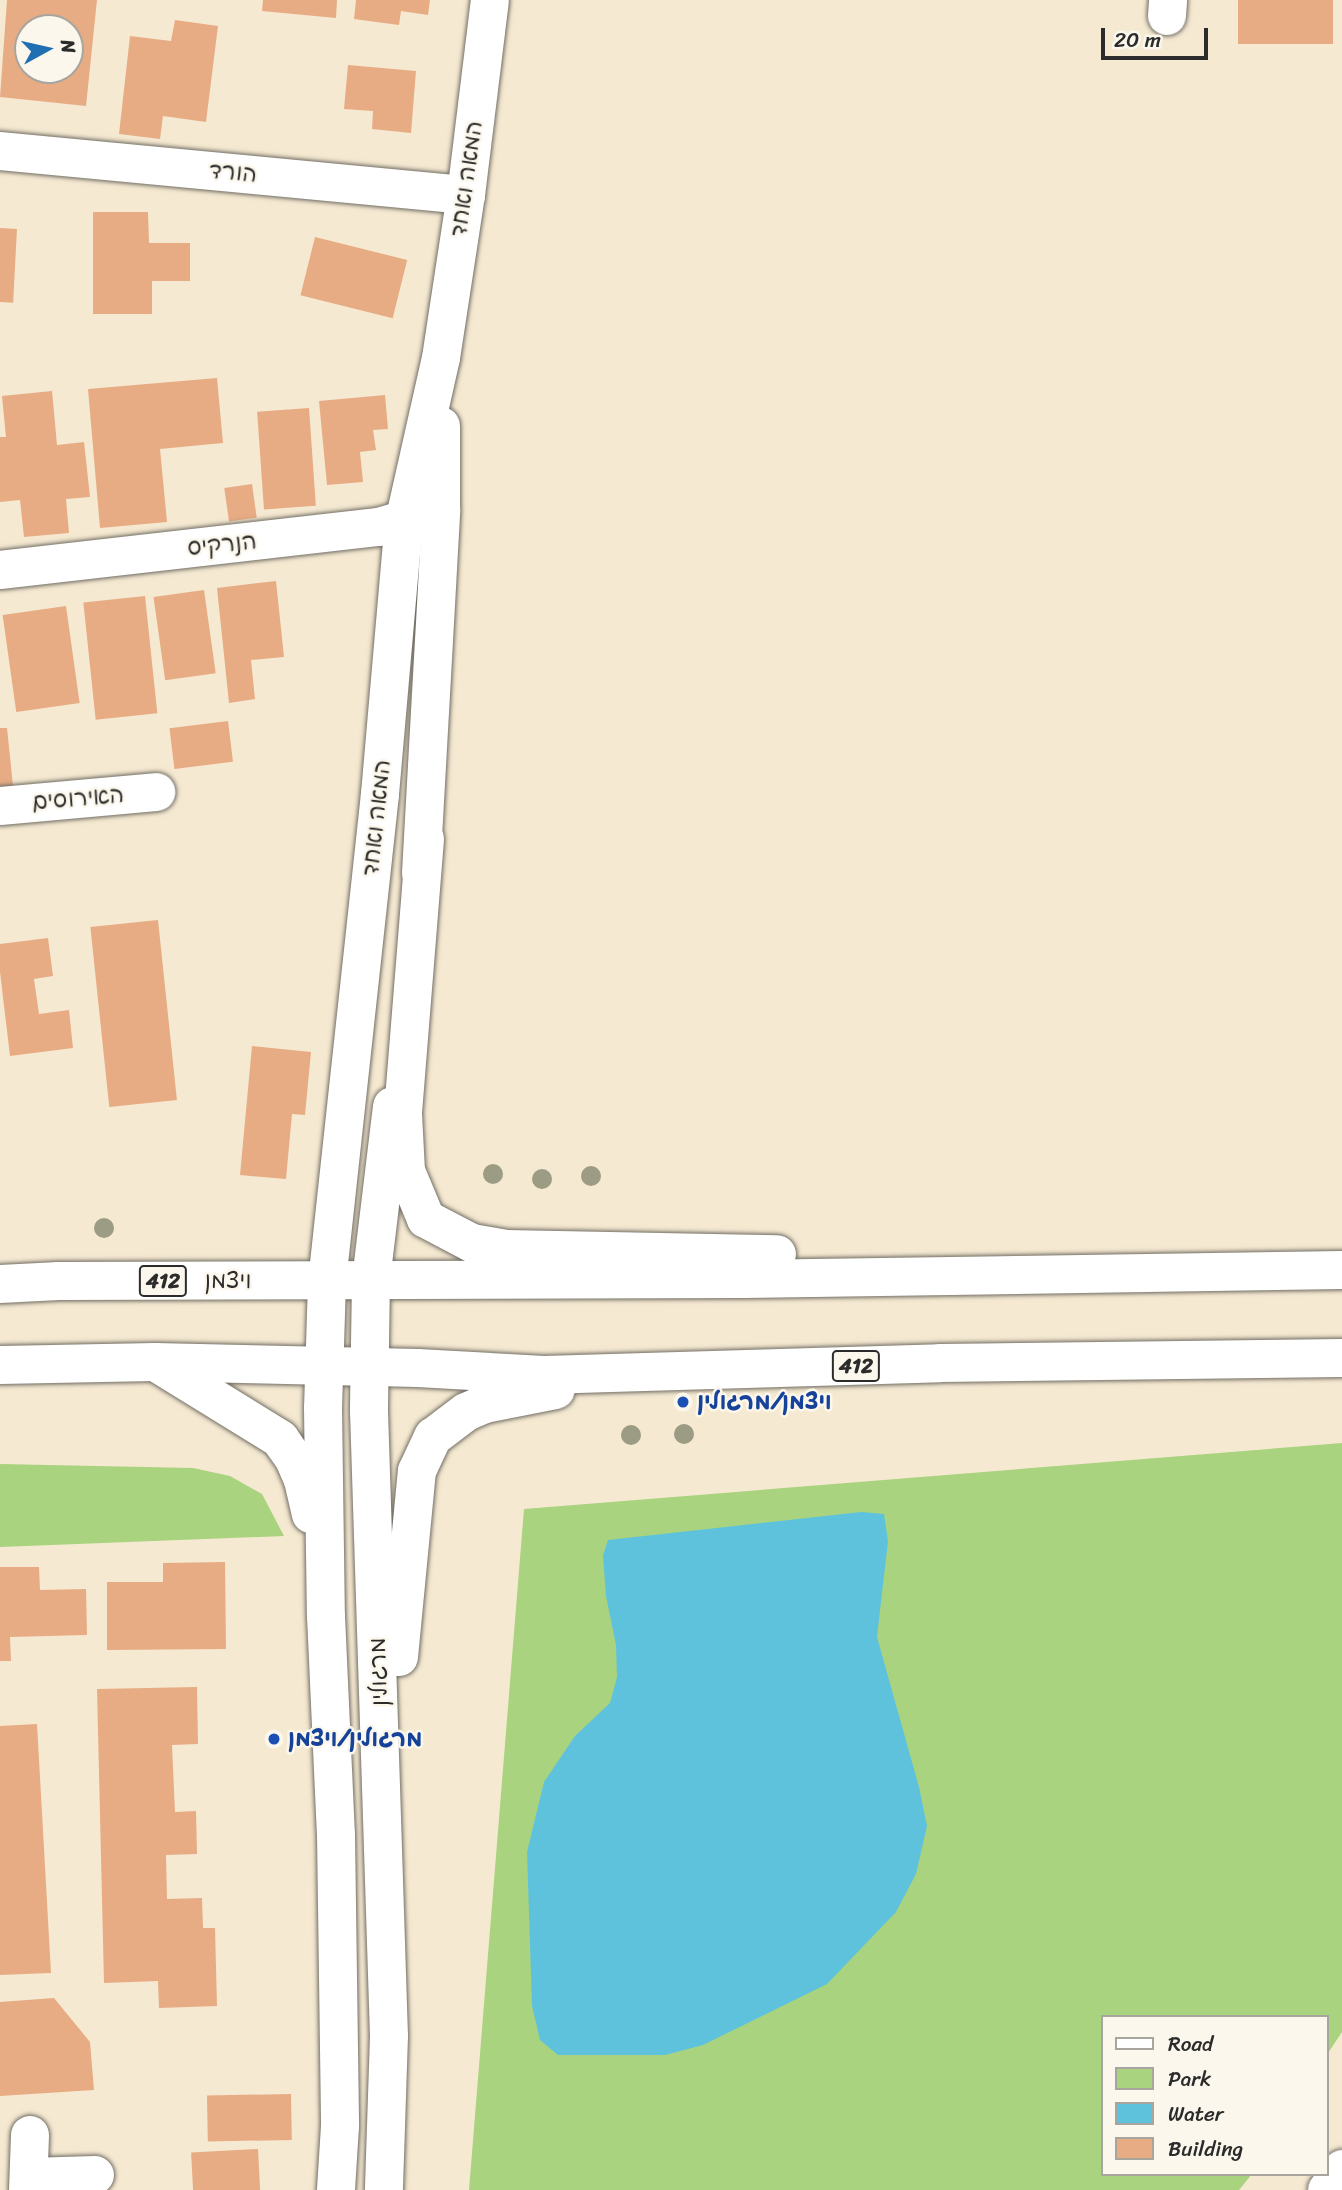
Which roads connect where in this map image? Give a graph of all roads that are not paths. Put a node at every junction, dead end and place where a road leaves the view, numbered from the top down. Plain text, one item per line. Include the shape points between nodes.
1 (490, 0) edge
2 (0, 151) edge
3 (467, 195) junction
4 (441, 358) junction
5 (441, 510) junction
6 (404, 522) junction
7 (0, 569) edge
8 (156, 792) dead end
9 (0, 806) edge
10 (425, 839) junction
11 (1342, 1269) edge
12 (371, 1280) junction
13 (327, 1282) junction
14 (0, 1284) edge
15 (1342, 1358) edge
16 (155, 1362) junction
17 (0, 1365) edge
18 (323, 1367) junction
19 (371, 1368) junction
20 (713, 1370) junction
21 (326, 1616) junction
22 (384, 1827) junction
23 (30, 2135) dead end
24 (1342, 2169) edge
25 (95, 2175) dead end
26 (29, 2183) edge
27 (336, 2190) edge
28 (384, 2190) edge
29 (1327, 2190) edge

1 - 3 main road, המאה ואחד
2 - 3 main road, הורד
3 - 4 main road, המאה ואחד
4 - 5 main road, המאה ואחד
4 - 6 main road, המאה ואחד
5 - 6 main road, הנרקיס
5 - 10 main road, המאה ואחד
6 - 7 main road, הנרקיס
6 - 13 main road, המאה ואחד via 380,794
8 - 9 main road, האירוסים
10 - 11 main road via 403,1114 406,1171 426,1219 472,1243 506,1249
10 - 12 main road, המאה ואחד
11 - 12 main road, 412
12 - 13 main road, ויצמן / 412
12 - 19 main road, מרגולין
13 - 14 main road, ויצמן / 412
13 - 18 main road
15 - 20 main road, 412
16 - 17 main road, 412
16 - 18 main road, 412
16 - 21 main road via 280,1439 294,1459 312,1518
18 - 19 main road, 412
18 - 21 main road
19 - 20 main road, 412 via 544,1375
19 - 22 main road, מרגולין
20 - 22 main road via 541,1392 485,1404 433,1437 417,1471
21 - 27 main road via 336,1834 340,2126
22 - 28 main road, מרגולין via 388,2048
23 - 26 main road
24 - 29 main road
25 - 26 main road

